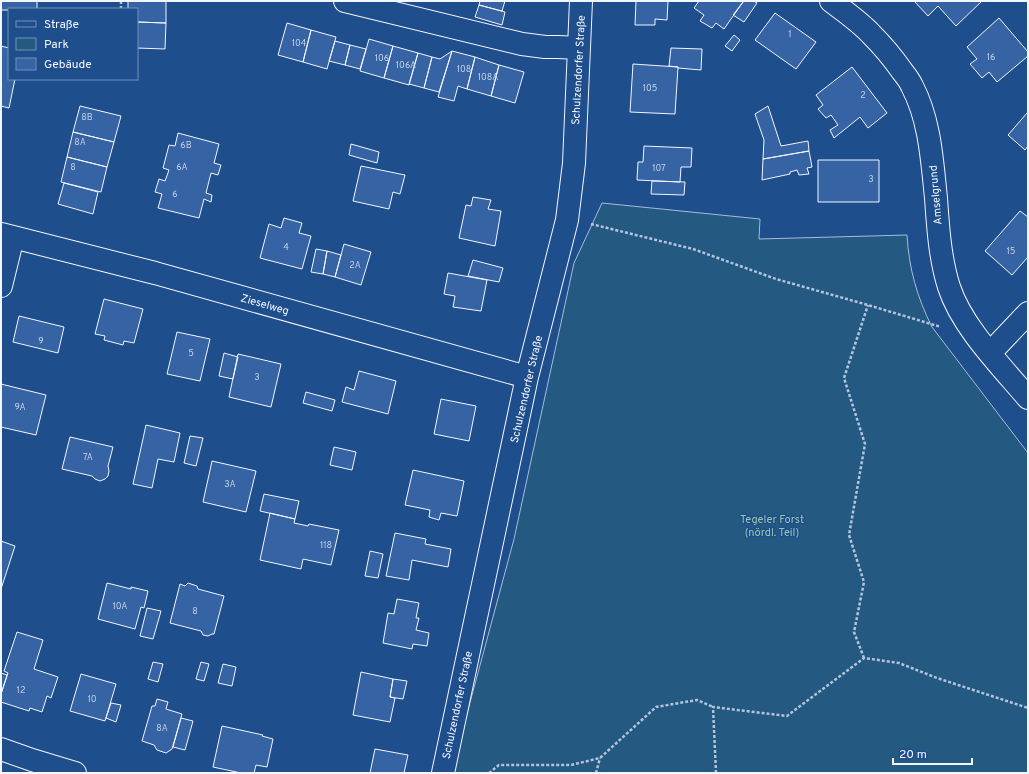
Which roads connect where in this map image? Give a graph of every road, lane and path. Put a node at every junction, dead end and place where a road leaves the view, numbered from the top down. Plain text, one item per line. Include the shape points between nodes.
1 (345, 1) edge
2 (581, 1) edge
3 (831, 1) edge
4 (579, 48) junction
5 (567, 220) junction
6 (7, 236) edge
7 (1, 286) edge
8 (868, 305) junction
9 (1028, 313) edge
10 (971, 330) junction
11 (990, 353) junction
12 (527, 377) junction
13 (1028, 398) edge
14 (864, 658) junction
15 (712, 707) junction
16 (1028, 708) edge
17 (1, 749) edge
18 (600, 758) junction
19 (29, 767) edge
20 (75, 773) edge
21 (443, 773) edge
22 (489, 773) edge
23 (596, 773) edge
24 (716, 773) edge

1 - 4 street via 522,44
2 - 4 street, Schulzendorfer Straße
3 - 10 street, Amselgrund via 870,33 912,85 927,125 945,272 954,301
4 - 5 street, Schulzendorfer Straße via 574,163
5 - 8 path via 693,249 776,279
5 - 12 street, Schulzendorfer Straße
6 - 7 street
6 - 12 street, Zieselweg via 155,274
8 - 10 path via 962,334
8 - 14 path via 844,378 865,444 850,535 864,582 854,632
9 - 11 street
10 - 11 street, Amselgrund
11 - 13 street, Amselgrund
12 - 21 street, Schulzendorfer Straße
14 - 15 path via 787,716
14 - 16 path via 899,663
15 - 18 path via 697,700 656,707
15 - 24 path
17 - 19 street
18 - 22 path via 571,765 499,765
18 - 23 path
19 - 20 street

